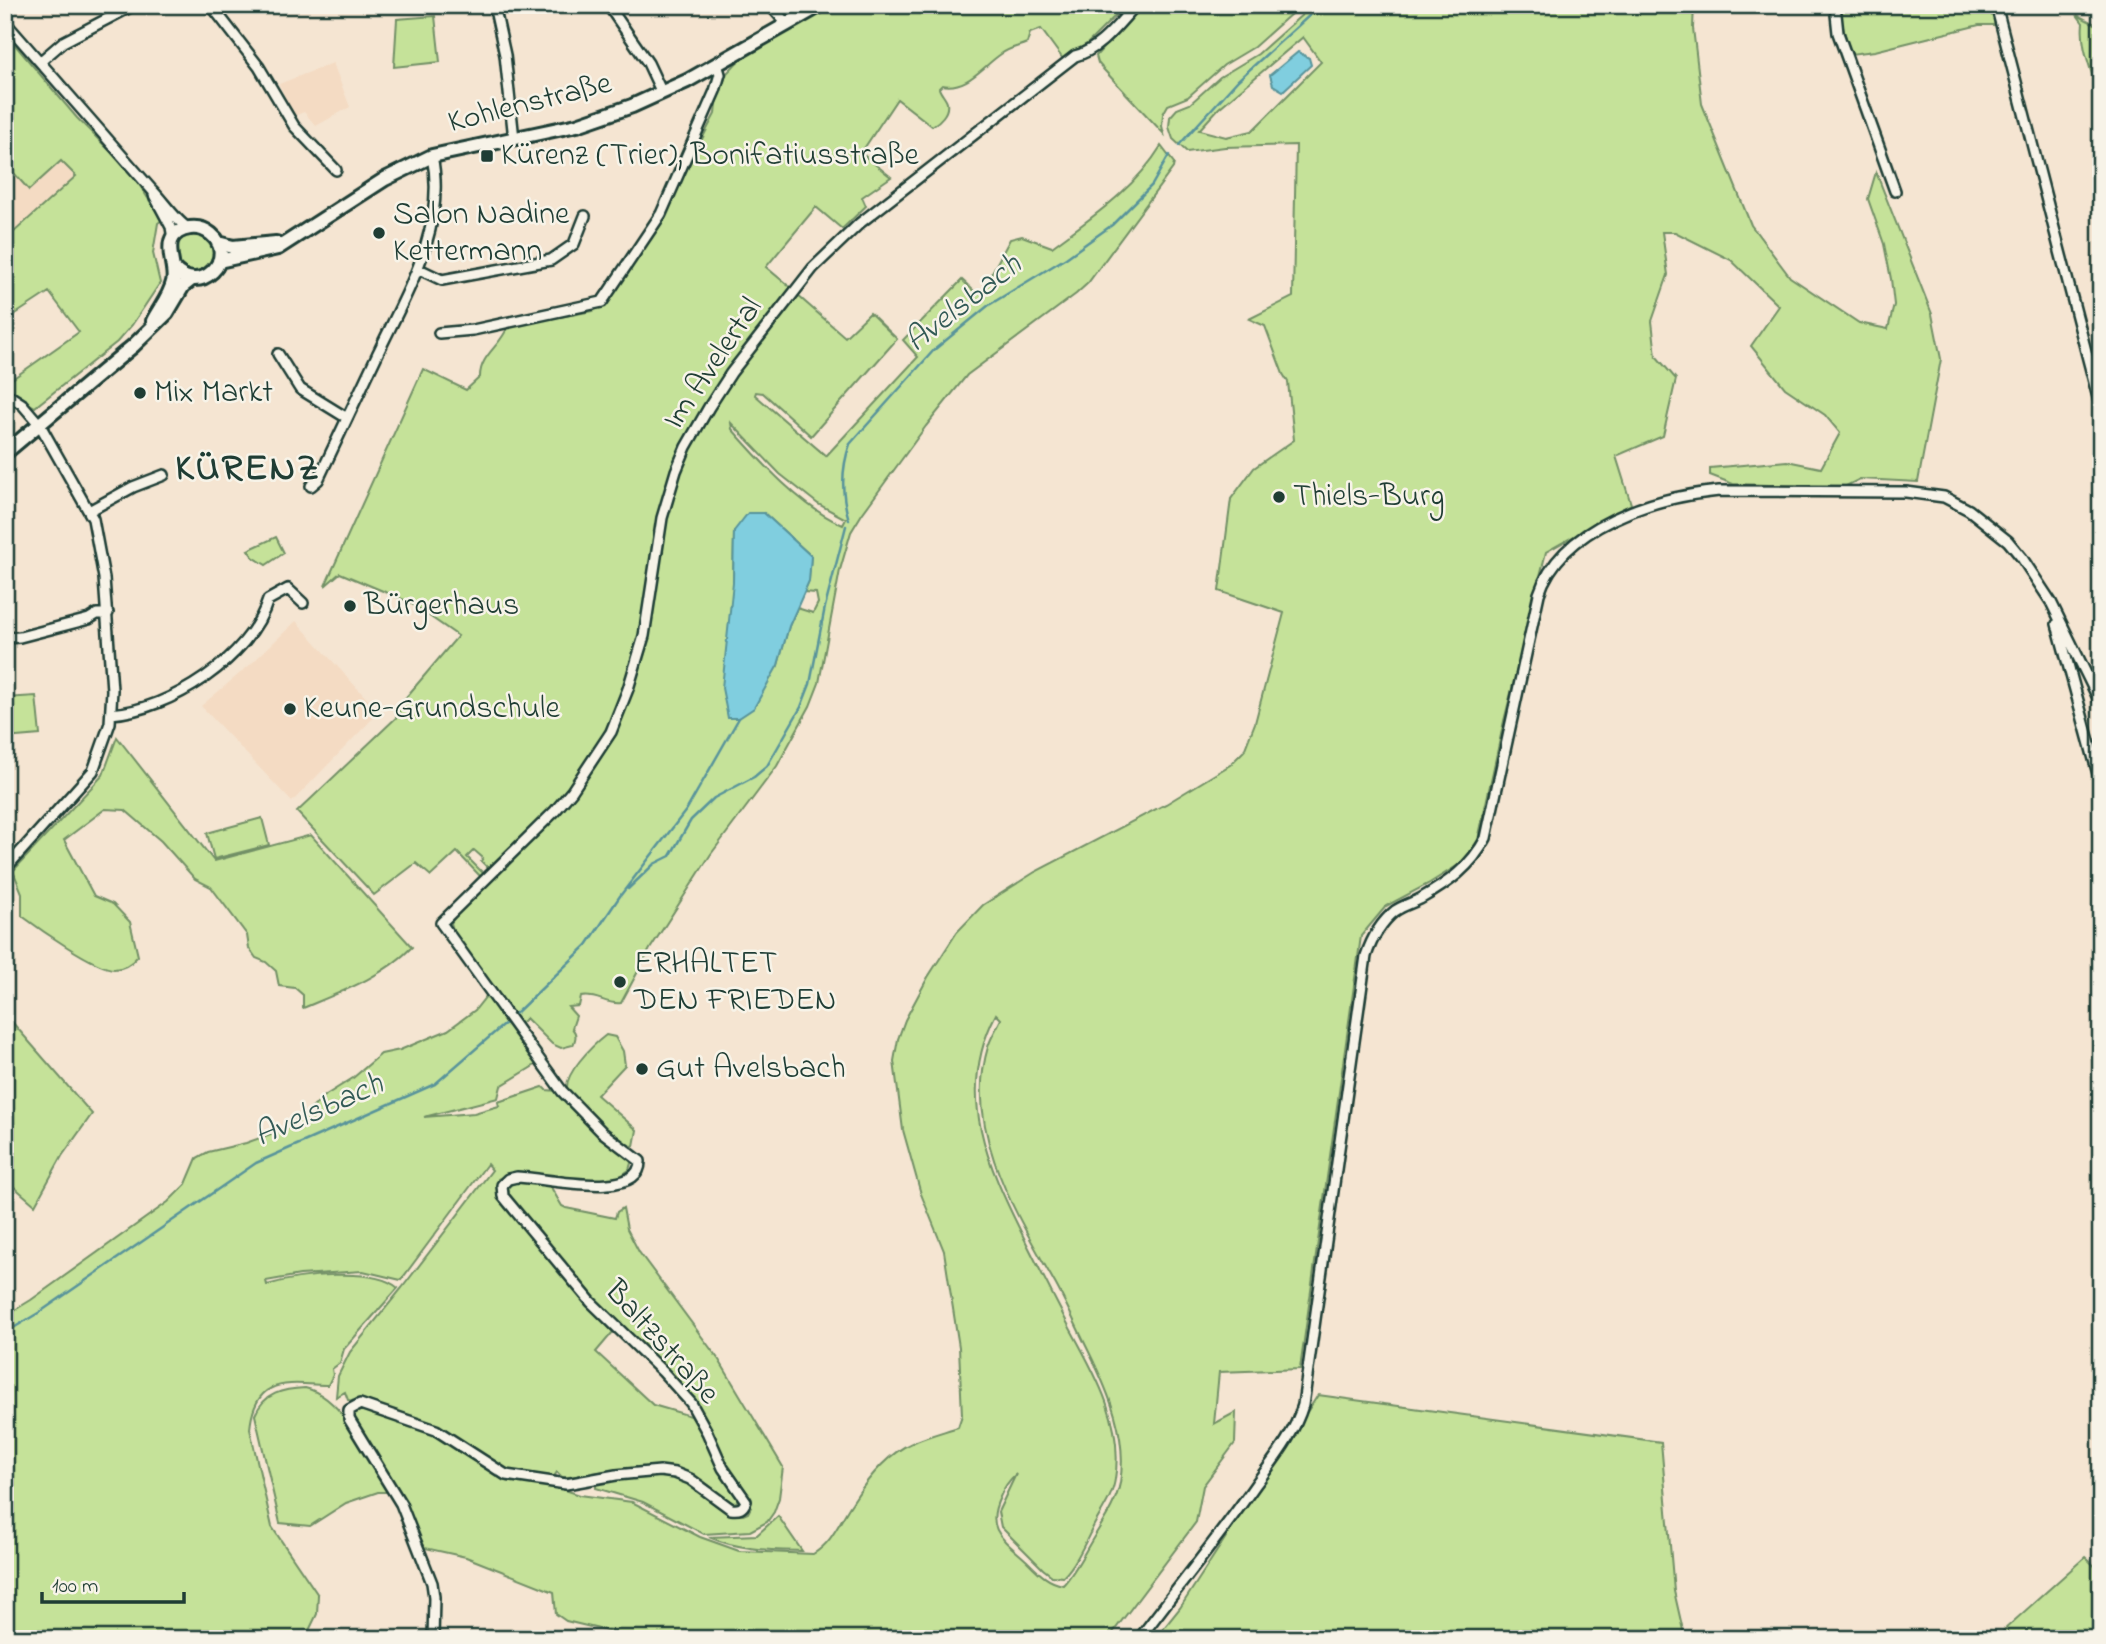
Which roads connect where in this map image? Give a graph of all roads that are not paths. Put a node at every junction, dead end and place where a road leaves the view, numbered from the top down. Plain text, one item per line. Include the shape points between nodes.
1 (134, 5) edge
2 (211, 5) edge
3 (494, 5) edge
4 (608, 5) edge
5 (771, 5) edge
6 (821, 5) edge
7 (1136, 5) edge
8 (1835, 5) edge
9 (1996, 5) edge
10 (5, 22) edge
11 (787, 24) junction
12 (41, 61) junction
13 (717, 64) junction
14 (662, 93) junction
15 (514, 139) junction
16 (432, 156) junction
17 (336, 170) dead end
18 (152, 190) junction
19 (1895, 191) dead end
20 (585, 216) dead end
21 (188, 229) junction
22 (173, 239) junction
23 (292, 240) junction
24 (218, 243) junction
25 (219, 261) junction
26 (173, 268) junction
27 (419, 269) junction
28 (192, 279) junction
29 (150, 328) junction
30 (439, 333) dead end
31 (278, 354) dead end
32 (5, 393) edge
33 (2101, 409) edge
34 (347, 418) junction
35 (40, 425) junction
36 (5, 453) edge
37 (164, 475) dead end
38 (311, 486) dead end
39 (89, 511) junction
40 (2051, 602) junction
41 (303, 603) dead end
42 (108, 613) junction
43 (5, 638) edge
44 (2101, 704) edge
45 (111, 714) junction
46 (2101, 785) edge
47 (5, 869) edge
48 (441, 923) joint
49 (433, 1639) edge
50 (1139, 1639) edge

1 - 12 street via 63,42
2 - 17 street via 259,67 294,126
3 - 15 street
4 - 14 street
5 - 11 street
6 - 11 main road, Kohlenstraße
7 - 48 street, Im Avelertal via 1108,36 1075,56 860,223 813,268 731,373 676,471 663,518 644,636 611,732 555,811
8 - 19 street via 1838,33
9 - 33 street
10 - 12 street
11 - 13 main road, Kohlenstraße
12 - 18 street
13 - 14 main road, Kohlenstraße
13 - 30 street via 720,74 715,91 661,214 601,302
14 - 15 main road, Kohlenstraße via 585,123
15 - 16 main road, Kohlenstraße
16 - 23 main road, Kohlenstraße via 385,179
16 - 27 street via 436,174 432,214
18 - 21 street
18 - 22 street
20 - 27 street via 574,244 551,260 442,280
21 - 22 main road
21 - 24 main road, Kohlenstraße via 207,231
22 - 26 main road, Kohlenstraße via 169,253
23 - 24 main road, Kohlenstraße via 233,247
23 - 25 main road, Kohlenstraße via 271,251
24 - 25 main road
25 - 28 main road, Kohlenstraße via 209,275
26 - 28 main road
26 - 29 main road, Kohlenstraße via 173,284
27 - 34 street
28 - 29 main road, Kohlenstraße
29 - 35 main road, Kohlenstraße
31 - 34 street via 300,389
32 - 35 street
34 - 38 street
35 - 36 main road, Kohlenstraße
35 - 39 street
37 - 39 street
39 - 42 street via 101,552
40 - 44 street
40 - 46 street
40 - 50 street via 2008,541 1969,510 1944,497 1906,492 1690,494 1623,515 1591,531 1563,554 1542,583 1482,846 1461,872 1397,910 1373,937 1366,956 1299,1418 1244,1501
41 - 45 street via 288,590 268,600 247,640 204,677 142,708
42 - 43 street
42 - 45 street
45 - 47 street via 89,776
48 - 49 street, Baltzstraße via 562,1091 602,1132 640,1161 636,1173 610,1185 510,1178 502,1185 503,1196 591,1302 698,1413 723,1468 746,1501 738,1510 731,1509 690,1479 660,1471 566,1485 506,1475 436,1430 380,1409 354,1406 349,1419 401,1504 432,1584

